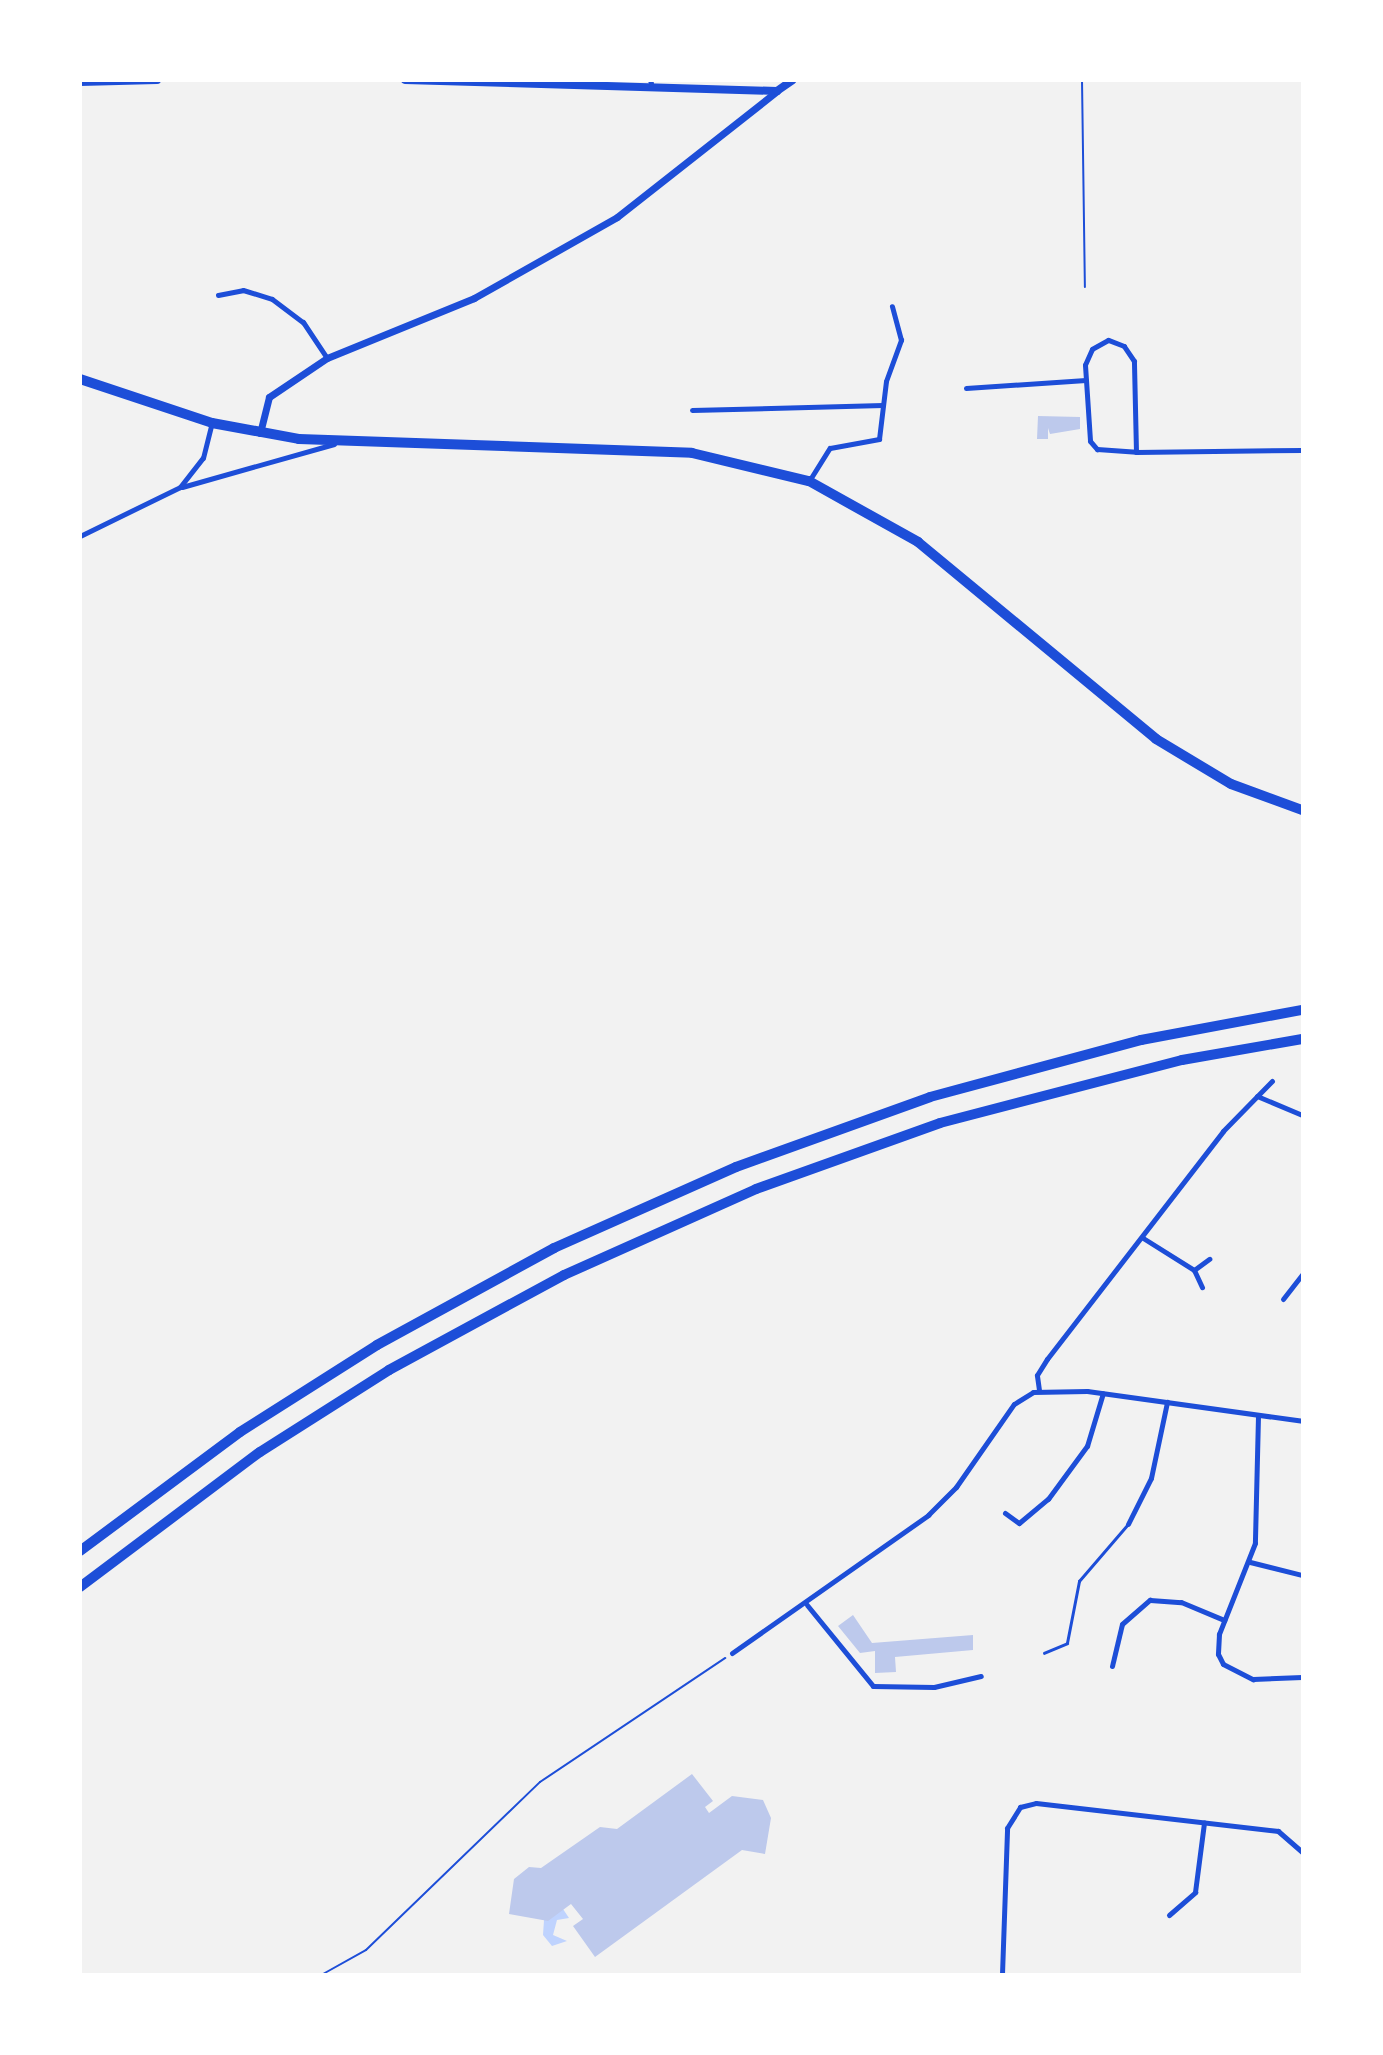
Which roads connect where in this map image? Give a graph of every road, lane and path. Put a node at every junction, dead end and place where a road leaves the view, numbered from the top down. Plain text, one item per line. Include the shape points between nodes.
1 (157, 80) edge
2 (405, 80) edge
3 (793, 80) edge
4 (1082, 80) edge
5 (482, 81) edge
6 (80, 82) edge
7 (560, 82) edge
8 (650, 82) edge
9 (777, 91) junction
10 (1085, 287) dead end
11 (218, 295) dead end
12 (892, 306) dead end
13 (327, 358) junction
14 (80, 379) edge
15 (1086, 380) junction
16 (966, 388) dead end
17 (883, 405) junction
18 (692, 410) dead end
19 (212, 423) junction
20 (260, 433) junction
21 (340, 442) junction
22 (1303, 450) edge
23 (1136, 452) junction
24 (809, 481) junction
25 (180, 488) junction
26 (80, 536) edge
27 (1303, 810) edge
28 (1303, 1010) edge
29 (1303, 1039) edge
30 (1272, 1081) dead end
31 (1257, 1097) junction
32 (1303, 1115) edge
33 (1143, 1238) junction
34 (1209, 1259) dead end
35 (1194, 1270) junction
36 (1303, 1275) edge
37 (1202, 1287) dead end
38 (1283, 1298) dead end
39 (1039, 1390) junction
40 (1103, 1393) junction
41 (1167, 1402) junction
42 (1258, 1416) junction
43 (1303, 1420) edge
44 (1005, 1513) dead end
45 (1128, 1524) joint
46 (80, 1551) edge
47 (1250, 1562) junction
48 (1303, 1575) edge
49 (80, 1587) edge
50 (807, 1605) junction
51 (1224, 1620) junction
52 (732, 1653) joint
53 (1044, 1653) dead end
54 (1112, 1666) dead end
55 (981, 1676) dead end
56 (1303, 1677) edge
57 (1204, 1823) junction
58 (1301, 1843) edge
59 (1303, 1852) edge
60 (1169, 1915) dead end
61 (323, 1975) edge
62 (1002, 1975) edge

1 - 6 main road
2 - 5 main road
3 - 9 main road
4 - 10 path
5 - 7 main road
7 - 8 main road
8 - 9 main road
9 - 13 street via 617,217 474,298
11 - 13 street via 243,290 272,299 303,322
12 - 17 street via 901,340
13 - 20 street via 269,397
14 - 19 highway
15 - 16 street
15 - 23 street via 1093,446
15 - 23 street via 1087,356 1100,344 1116,342 1131,353
17 - 18 street
17 - 24 street via 879,439 830,448
19 - 20 highway
19 - 25 street via 203,458
20 - 21 highway
21 - 24 highway via 669,451
21 - 25 street
22 - 23 street
24 - 27 highway via 918,542 1156,739 1231,783
25 - 26 street
28 - 46 highway via 1141,1040 943,1093 736,1167 554,1248 377,1345 240,1432
29 - 49 highway via 1182,1060 940,1123 756,1189 576,1269 389,1370 260,1452
30 - 31 street
31 - 32 street
31 - 33 street
33 - 35 street
33 - 39 street via 1041,1368
34 - 35 street
35 - 37 street
36 - 38 street
39 - 40 street
39 - 50 street via 1014,1404 943,1502
40 - 41 street
40 - 44 street via 1087,1446 1048,1499 1019,1523
41 - 42 street
41 - 45 street via 1151,1478
42 - 43 street
42 - 47 street
45 - 53 lane via 1079,1581 1067,1643
47 - 48 street
47 - 51 street
50 - 52 street
50 - 55 street via 873,1686 934,1687
51 - 54 street via 1181,1602 1150,1600 1122,1624
51 - 56 street via 1217,1645 1223,1664 1253,1679
52 - 61 path via 541,1782 490,1824 366,1950
57 - 58 street via 1278,1831
57 - 60 street via 1195,1892
57 - 62 street via 1036,1803 1020,1807 1007,1828
58 - 59 street

